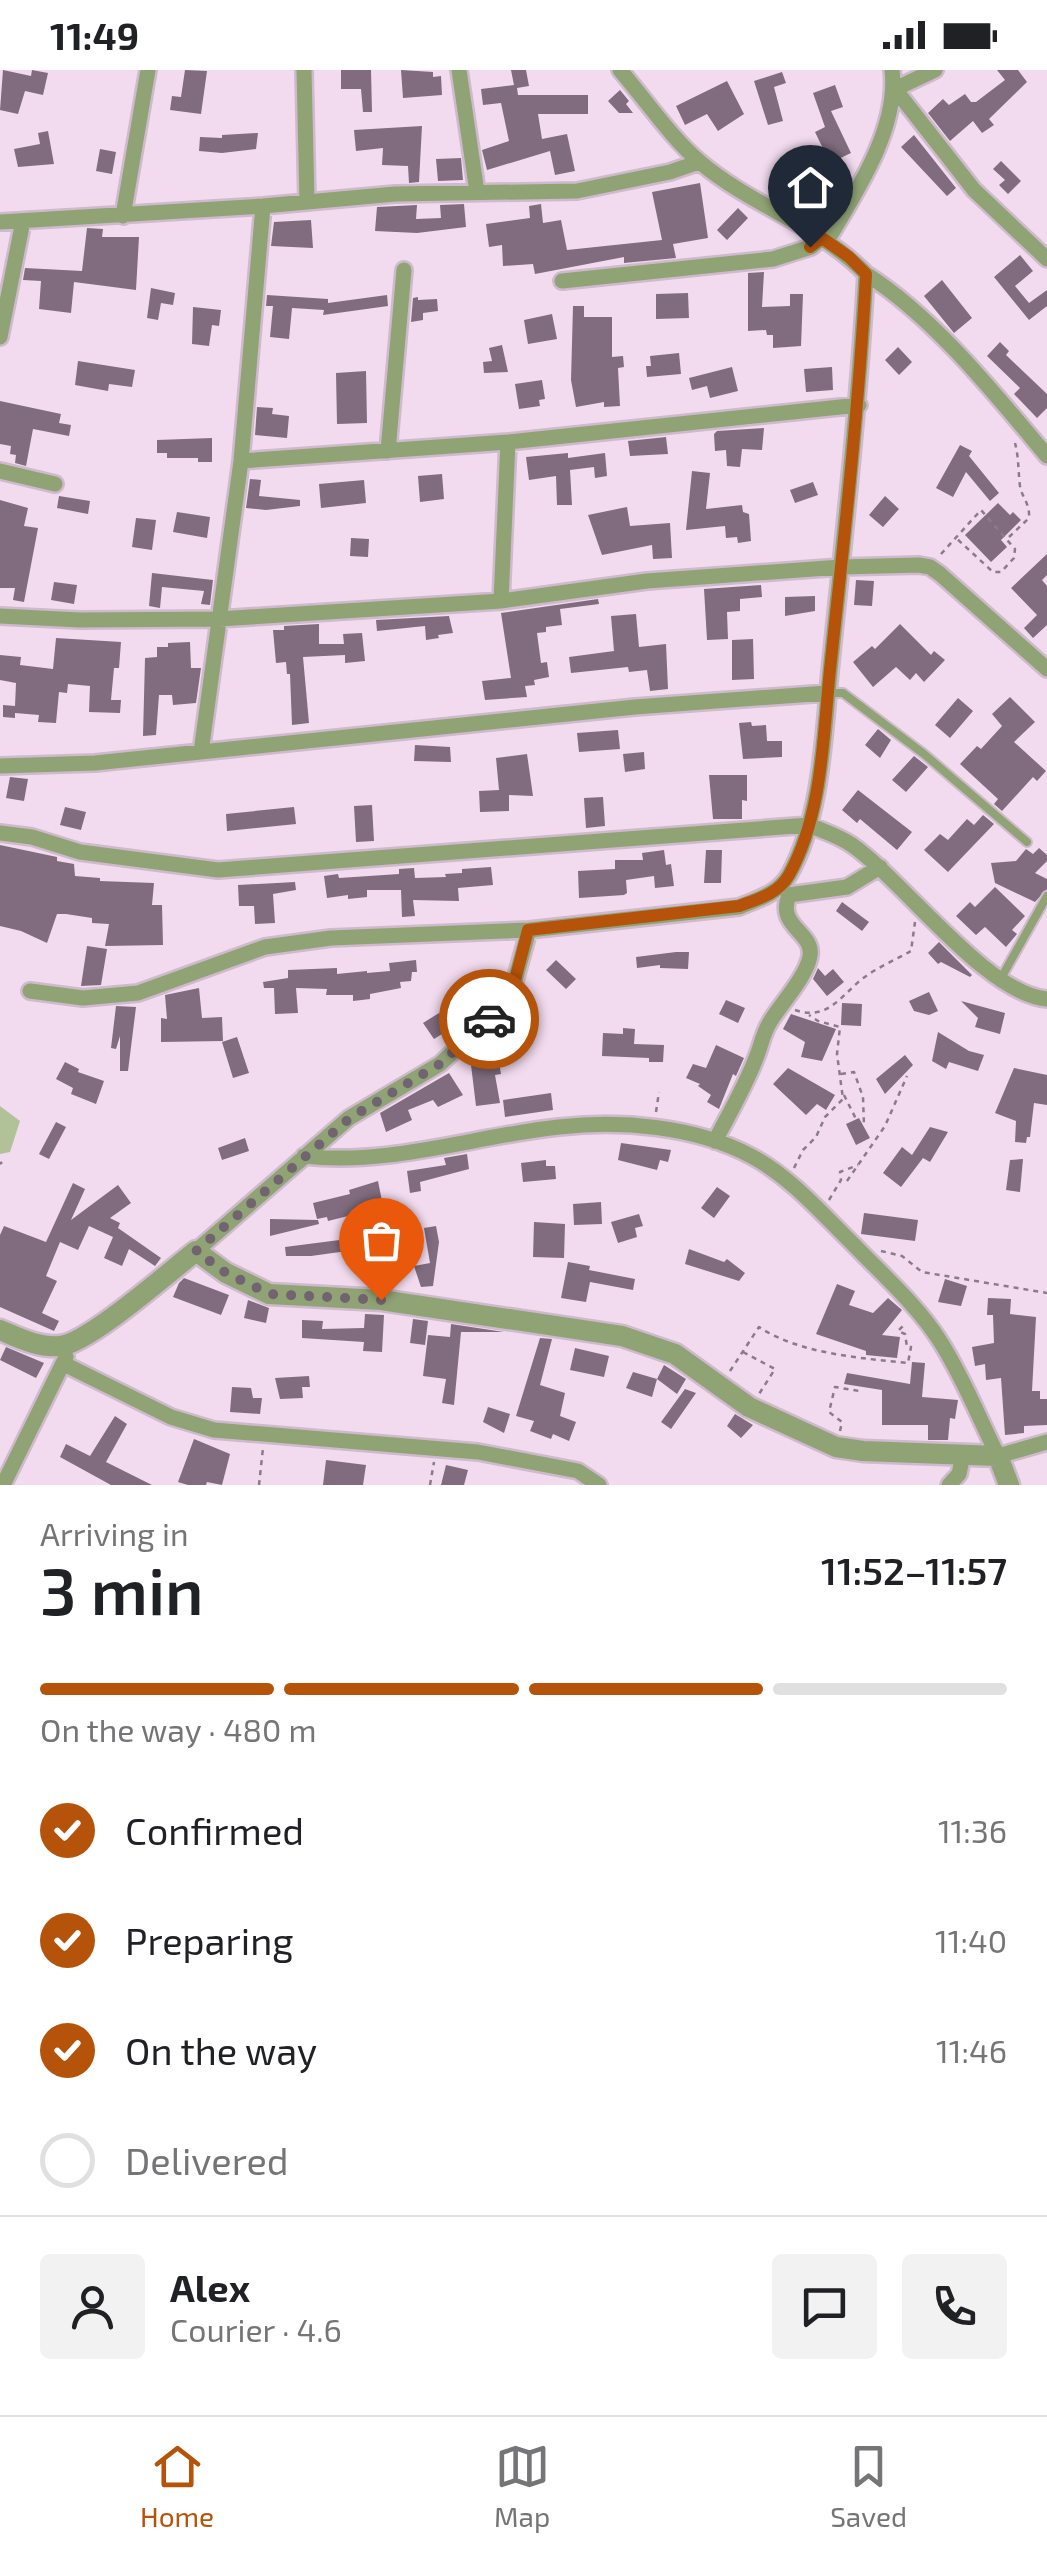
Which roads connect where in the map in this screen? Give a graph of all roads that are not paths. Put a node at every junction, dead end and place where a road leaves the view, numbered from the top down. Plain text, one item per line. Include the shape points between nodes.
1 (148, 70) edge
2 (304, 70) edge
3 (459, 70) edge
4 (620, 70) edge
5 (892, 70) edge
6 (935, 70) edge
7 (895, 89) junction
8 (699, 162) junction
9 (476, 192) junction
10 (307, 202) junction
11 (263, 206) junction
12 (123, 216) junction
13 (23, 221) junction
14 (0, 222) edge
15 (824, 239) junction
16 (1047, 259) edge
17 (404, 270) dead end
18 (866, 274) junction
19 (562, 281) dead end
20 (0, 337) edge
21 (859, 405) junction
22 (508, 442) junction
23 (388, 451) junction
24 (1047, 456) edge
25 (241, 461) junction
26 (0, 472) edge
27 (55, 484) dead end
28 (841, 567) junction
29 (501, 602) junction
30 (0, 616) edge
31 (219, 619) junction
32 (1047, 669) edge
33 (827, 693) junction
34 (201, 752) junction
35 (0, 766) edge
36 (809, 825) junction
37 (0, 833) edge
38 (1028, 842) dead end
39 (880, 867) junction
40 (1047, 896) edge
41 (528, 930) junction
42 (1000, 980) junction
43 (30, 991) dead end
44 (1047, 999) edge
45 (714, 1141) junction
46 (304, 1156) junction
47 (196, 1251) junction
48 (0, 1330) edge
49 (67, 1354) junction
50 (1047, 1442) edge
51 (963, 1455) junction
52 (998, 1456) junction
53 (3, 1485) edge
54 (599, 1485) edge
55 (949, 1485) edge
56 (1009, 1485) edge

1 - 12 street
2 - 10 street
3 - 9 street
4 - 8 street
5 - 7 street
6 - 7 street
7 - 15 street via 873,155
7 - 16 street via 974,190
8 - 9 street via 576,191
8 - 15 street
9 - 10 street
10 - 11 street
11 - 12 street
11 - 25 street
12 - 13 street
13 - 14 street
13 - 20 street
15 - 18 street
15 - 19 street via 773,259
17 - 23 street
18 - 21 street
18 - 24 street via 894,292 959,356
21 - 22 street
21 - 28 street
22 - 23 street
22 - 29 street
23 - 25 street
25 - 31 street
26 - 27 street
28 - 29 street via 647,581
28 - 32 street via 930,567
28 - 33 street
29 - 31 street
30 - 31 street
31 - 34 street
33 - 34 street via 635,706
33 - 36 street
33 - 38 lane via 843,693
34 - 35 street
36 - 37 street via 218,870
36 - 39 street via 848,842
36 - 41 street via 788,877 771,894 739,906
39 - 42 street
39 - 45 street via 847,887 789,895 788,920 808,943 810,957 770,1021
40 - 42 lane
41 - 43 street via 331,938 265,947 138,993 83,998
41 - 46 street via 514,984 494,1014 440,1064 350,1118
42 - 44 street
45 - 46 street via 604,1124 343,1161
45 - 52 street via 786,1180 918,1312 958,1372
46 - 47 street
47 - 49 street
47 - 51 street via 270,1294 381,1300 622,1336 675,1354 748,1408 836,1447
48 - 49 street
49 - 53 street
49 - 54 street via 171,1418 214,1430 478,1452 578,1471
50 - 52 street
51 - 52 street
51 - 55 street
52 - 56 street

